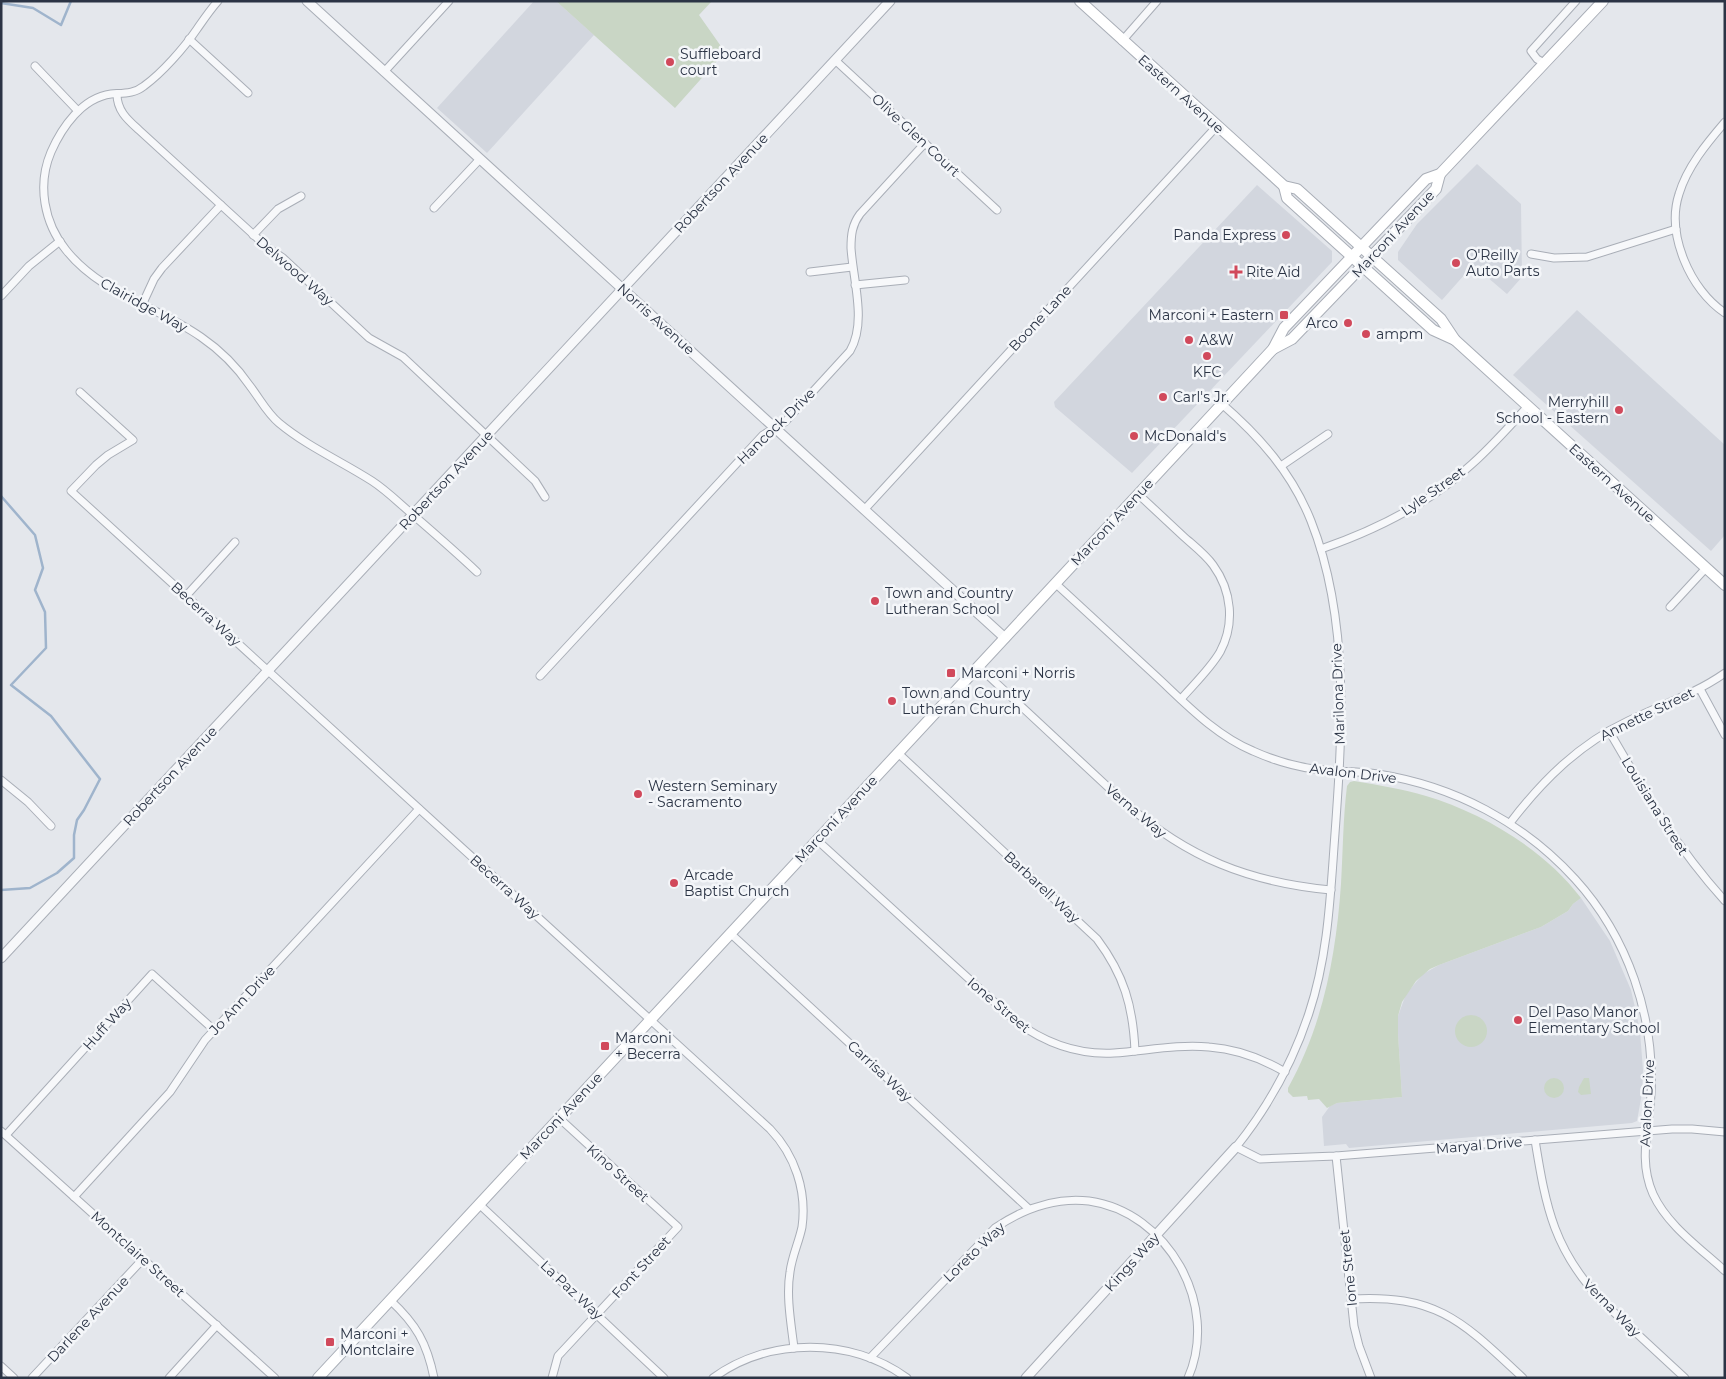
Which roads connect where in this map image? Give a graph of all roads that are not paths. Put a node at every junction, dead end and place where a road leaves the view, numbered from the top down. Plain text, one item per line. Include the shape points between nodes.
1 (218, 1) edge
2 (306, 1) edge
3 (448, 1) edge
4 (890, 1) edge
5 (1080, 1) edge
6 (1157, 1) edge
7 (1576, 1) edge
8 (1603, 1) edge
9 (189, 40) junction
10 (1122, 41) junction
11 (835, 60) junction
12 (1544, 63) junction
13 (35, 66) dead end
14 (384, 72) junction
15 (248, 92) dead end
16 (118, 94) junction
17 (78, 111) junction
18 (1725, 122) edge
19 (1217, 126) junction
20 (925, 143) junction
21 (480, 159) junction
22 (1440, 174) junction
23 (1284, 186) junction
24 (301, 196) dead end
25 (221, 205) junction
26 (434, 208) dead end
27 (997, 210) dead end
28 (1676, 230) junction
29 (253, 235) junction
30 (60, 241) junction
31 (1361, 247) junction
32 (1531, 254) dead end
33 (1352, 256) junction
34 (1372, 256) junction
35 (1362, 266) junction
36 (852, 267) junction
37 (810, 272) dead end
38 (905, 280) dead end
39 (855, 285) junction
40 (622, 289) junction
41 (1, 296) edge
42 (142, 305) junction
43 (1725, 313) edge
44 (1455, 340) junction
45 (1273, 349) junction
46 (80, 392) dead end
47 (1222, 404) junction
48 (1528, 406) junction
49 (774, 428) junction
50 (1328, 434) dead end
51 (486, 436) junction
52 (1281, 466) junction
53 (1138, 494) junction
54 (545, 497) dead end
55 (864, 510) junction
56 (413, 515) junction
57 (235, 542) dead end
58 (1321, 549) junction
59 (1706, 568) junction
60 (477, 572) dead end
61 (1055, 583) junction
62 (1725, 585) edge
63 (186, 596) junction
64 (1670, 607) dead end
65 (1005, 638) junction
66 (978, 666) junction
67 (268, 671) junction
68 (1725, 673) edge
69 (540, 676) dead end
70 (1700, 689) junction
71 (1181, 699) junction
72 (1609, 730) junction
73 (1725, 735) edge
74 (898, 753) junction
75 (1340, 771) junction
76 (1, 780) edge
77 (420, 809) junction
78 (1510, 823) junction
79 (50, 826) dead end
80 (817, 840) junction
81 (1331, 890) junction
82 (1725, 901) edge
83 (730, 933) junction
84 (1, 958) edge
85 (650, 1020) junction
86 (214, 1030) junction
87 (1135, 1051) junction
88 (1285, 1072) junction
89 (559, 1118) junction
90 (1646, 1131) junction
91 (1725, 1132) edge
92 (4, 1133) edge
93 (1535, 1140) junction
94 (1236, 1147) junction
95 (1336, 1156) junction
96 (74, 1197) junction
97 (479, 1204) junction
98 (1029, 1209) junction
99 (678, 1228) joint
100 (1156, 1236) junction
101 (144, 1259) junction
102 (1725, 1271) edge
103 (1350, 1299) junction
104 (390, 1300) junction
105 (598, 1314) junction
106 (217, 1325) junction
107 (794, 1348) junction
108 (870, 1358) junction
109 (1, 1366) edge
110 (14, 1378) edge
111 (32, 1378) edge
112 (169, 1378) edge
113 (275, 1378) edge
114 (318, 1378) edge
115 (434, 1378) edge
116 (552, 1378) edge
117 (664, 1378) edge
118 (713, 1378) edge
119 (907, 1378) edge
120 (1026, 1378) edge
121 (1188, 1378) edge
122 (1371, 1378) edge
123 (1523, 1378) edge
124 (1685, 1378) edge

1 - 9 street, Clairidge Way
2 - 14 street, Norris Avenue
3 - 14 street
4 - 11 street, Robertson Avenue
5 - 10 main road, Eastern Avenue
6 - 10 street
7 - 12 street via 1531,51
8 - 12 main road, Marconi Avenue
9 - 15 street
9 - 16 street, Clairidge Way via 146,85 135,92
10 - 19 main road, Eastern Avenue
11 - 20 street, Olive Glen Court
11 - 40 street, Robertson Avenue
12 - 22 main road, Marconi Avenue
13 - 17 street
14 - 21 street, Norris Avenue
16 - 17 street, Clairidge Way via 93,99
16 - 25 street, Delwood Way via 120,108 126,118
17 - 30 street, Clairidge Way via 59,136 44,179 48,218
18 - 28 street via 1683,182 1677,201
19 - 23 main road, Eastern Avenue
19 - 55 street, Boone Lane
20 - 27 street, Olive Glen Court
20 - 36 street, Hancock Drive via 857,219 851,236
21 - 26 street
21 - 40 street, Norris Avenue
22 - 31 main road, Marconi Avenue via 1426,179
22 - 34 main road, Marconi Avenue via 1436,189
23 - 31 main road, Eastern Avenue via 1296,189
23 - 33 main road, Eastern Avenue via 1287,198
24 - 29 street via 278,209
25 - 29 street, Delwood Way
25 - 42 street via 158,273
28 - 32 street via 1600,254 1574,258
28 - 43 street via 1692,278 1710,301
29 - 51 street, Delwood Way via 283,258 369,338 403,357
30 - 41 street via 29,266
30 - 42 street, Clairidge Way via 87,272
31 - 33 main road, Marconi Avenue
31 - 34 main road, Eastern Avenue
33 - 35 main road, Eastern Avenue
33 - 45 main road, Marconi Avenue via 1284,328
34 - 35 main road, Marconi Avenue
34 - 44 main road, Eastern Avenue via 1441,319
35 - 44 main road, Eastern Avenue via 1433,330
35 - 45 main road, Marconi Avenue via 1292,339
36 - 37 street
36 - 39 street, Hancock Drive
38 - 39 street
39 - 49 street, Hancock Drive via 859,323 853,346 785,422
40 - 49 street, Norris Avenue
40 - 51 street, Robertson Avenue
42 - 56 street, Clairidge Way via 174,320 214,347 238,370 277,421 307,444 373,482
44 - 48 main road, Eastern Avenue
45 - 47 main road, Marconi Avenue
46 - 63 street, Becerra Way via 133,440 108,455 71,491
47 - 52 street, Marilona Drive via 1258,437
47 - 53 main road, Marconi Avenue
48 - 58 street, Lyle Street via 1473,463 1425,500 1374,528
48 - 59 main road, Eastern Avenue
49 - 55 street, Norris Avenue
49 - 69 street, Hancock Drive via 763,434
50 - 52 street
51 - 54 street, Delwood Way via 535,481
51 - 56 street, Robertson Avenue
52 - 58 street, Marilona Drive via 1304,505
53 - 61 main road, Marconi Avenue
53 - 71 street via 1209,560 1228,596 1229,622 1224,642 1212,663
55 - 65 street, Norris Avenue
56 - 60 street, Clairidge Way
56 - 67 street, Robertson Avenue
57 - 63 street
58 - 75 street, Marilona Drive via 1333,606 1338,656
59 - 62 main road, Eastern Avenue
59 - 64 street
61 - 65 main road, Marconi Avenue
61 - 71 street, Avalon Drive
63 - 67 street, Becerra Way
65 - 66 main road, Marconi Avenue
66 - 74 main road, Marconi Avenue
66 - 81 street, Verna Way via 1125,804 1160,832 1225,867 1257,878
67 - 77 street, Becerra Way
67 - 84 street, Robertson Avenue
68 - 70 street, Annette Street
70 - 72 street, Annette Street
70 - 73 street
71 - 75 street, Avalon Drive via 1210,725 1250,750 1293,765
72 - 78 street, Annette Street via 1557,769
72 - 82 street, Louisiana Street via 1663,823
74 - 80 main road, Marconi Avenue
74 - 87 street, Barbarell Way via 1097,939 1125,988 1132,1012
75 - 78 street, Avalon Drive via 1375,774 1426,785 1470,801
75 - 81 street, Marilona Drive
76 - 79 street
77 - 85 street, Becerra Way
77 - 86 street, Jo Ann Drive
78 - 90 street, Avalon Drive via 1549,852 1578,882 1603,916 1624,955 1640,996 1649,1043 1651,1083
80 - 83 main road, Marconi Avenue
80 - 87 street, Ione Street via 1026,1029 1067,1048 1089,1052
81 - 88 street, Marilona Drive via 1315,994
83 - 85 main road, Marconi Avenue
83 - 98 street, Carrisa Way
85 - 89 main road, Marconi Avenue
85 - 107 street, Becerra Way via 770,1129 796,1169 803,1216 788,1286
86 - 92 street, Huff Way via 152,974
86 - 96 street, Jo Ann Drive via 170,1092
87 - 88 street, Ione Street via 1207,1046 1224,1048 1256,1057
88 - 94 street, Marilona Drive
89 - 97 main road, Marconi Avenue
89 - 99 street, Kino Street
90 - 91 street, Maryal Drive via 1692,1128
90 - 93 street, Maryal Drive
90 - 102 street, Avalon Drive via 1645,1166 1660,1206 1673,1223
92 - 96 street, Montclaire Street
93 - 95 street, Maryal Drive
93 - 124 street, Verna Way via 1552,1222 1572,1263 1594,1293
94 - 95 street, Maryal Drive via 1260,1159
94 - 100 street, Kings Way
95 - 103 street, Ione Street
96 - 101 street, Montclaire Street
97 - 104 main road, Marconi Avenue
97 - 105 street, La Paz Way
98 - 100 street, Loreto Way via 1070,1201 1105,1205 1126,1213
98 - 108 street, Loreto Way via 1006,1220 985,1237
99 - 105 street, Font Street
100 - 120 street, Kings Way
100 - 121 street, Loreto Way via 1178,1261 1197,1309 1197,1347
101 - 106 street, Montclaire Street
101 - 111 street, Darlene Avenue
103 - 122 street, Ione Street via 1359,1346
103 - 123 street via 1389,1298 1434,1309 1475,1333
104 - 114 main road, Marconi Avenue
104 - 115 street via 422,1337
105 - 116 street, Font Street via 558,1356
105 - 117 street, La Paz Way
106 - 112 street
106 - 113 street, Montclaire Street
107 - 108 street via 831,1348
107 - 118 street via 758,1355
108 - 119 street
109 - 110 street

